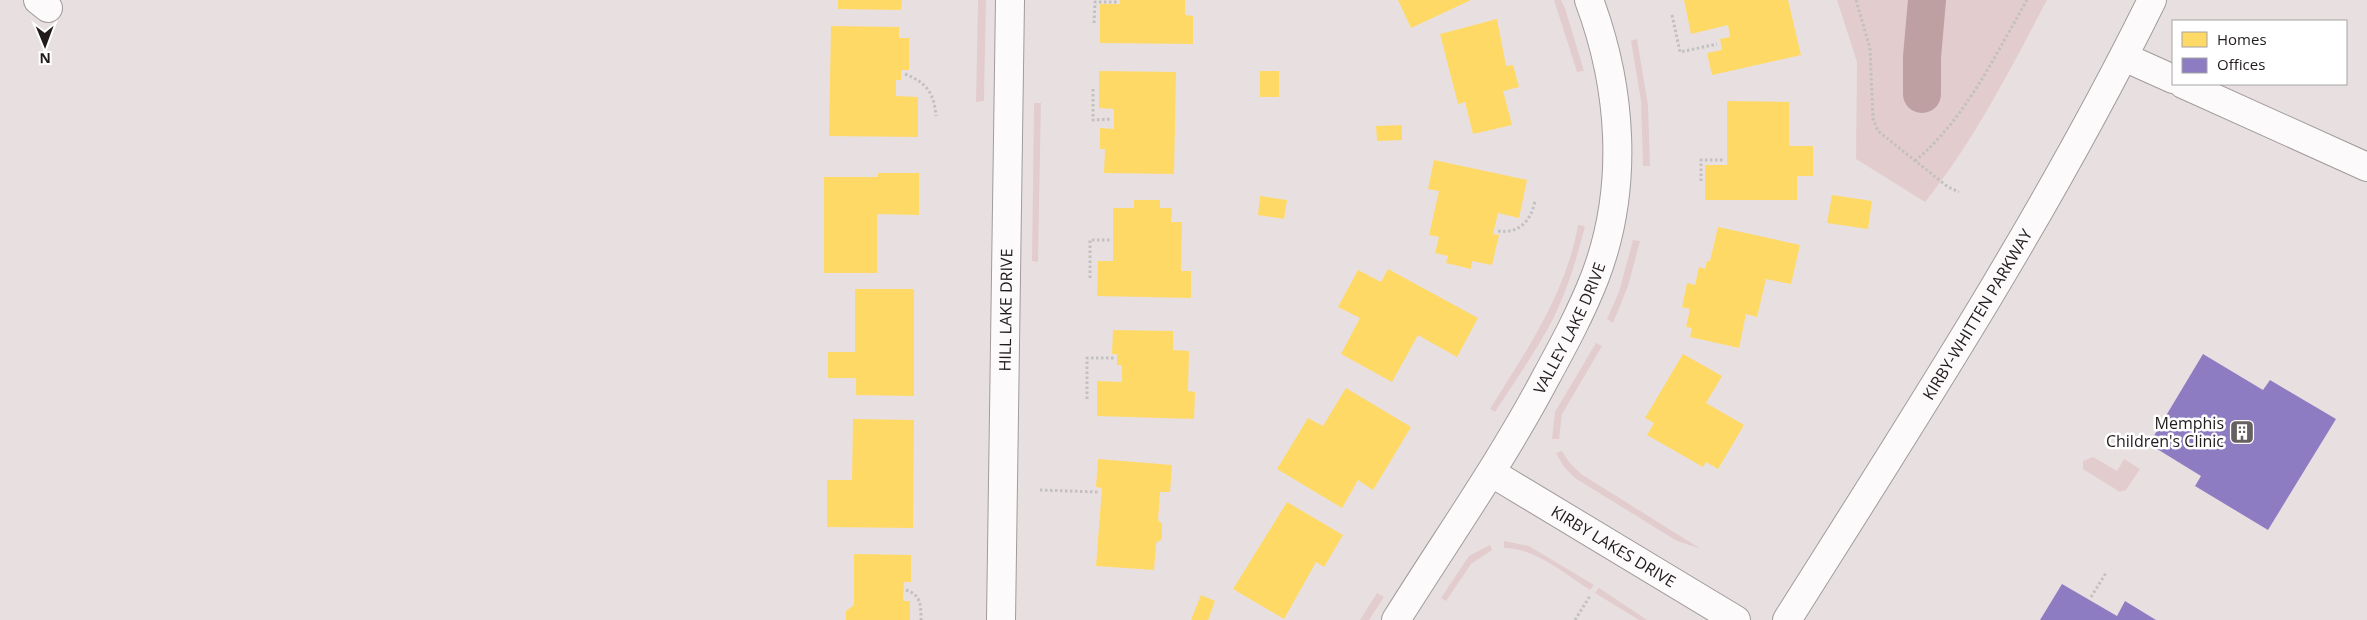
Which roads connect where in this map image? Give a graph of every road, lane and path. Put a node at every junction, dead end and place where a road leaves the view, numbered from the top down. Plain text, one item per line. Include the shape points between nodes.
1 (1010, 0) edge
2 (1589, 0) edge
3 (1856, 0) edge
4 (2028, 0) edge
5 (2152, 0) edge
6 (1119, 2) dead end
7 (1672, 15) dead end
8 (1094, 23) dead end
9 (1717, 44) dead end
10 (2124, 57) junction
11 (905, 74) dead end
12 (2172, 79) edge
13 (2186, 85) edge
14 (1093, 89) dead end
15 (936, 116) dead end
16 (1112, 119) dead end
17 (1725, 160) dead end
18 (1915, 161) junction
19 (2367, 167) edge
20 (1701, 181) dead end
21 (1959, 192) dead end
22 (1535, 201) dead end
23 (1498, 231) dead end
24 (1110, 240) dead end
25 (1090, 278) dead end
26 (1115, 358) dead end
27 (1086, 399) dead end
28 (1492, 473) junction
29 (1040, 490) dead end
30 (1098, 492) dead end
31 (2106, 573) dead end
32 (906, 590) dead end
33 (1590, 596) dead end
34 (2091, 596) dead end
35 (921, 620) edge
36 (1001, 620) edge
37 (1396, 620) edge
38 (1575, 620) edge
39 (1736, 620) edge
40 (1787, 620) edge

1 - 36 street, HILL LAKE DRIVE
2 - 28 street, VALLEY LAKE DRIVE via 1609,63 1616,118 1616,169 1610,222 1595,276 1576,320
3 - 18 path via 1870,48 1873,119 1884,138
4 - 18 path via 1963,111
5 - 10 street, KIRBY-WHITTEN PARKWAY
6 - 8 path via 1095,2
7 - 9 path via 1680,52
10 - 12 street
10 - 40 street, KIRBY-WHITTEN PARKWAY via 1963,338
11 - 15 path via 915,78 929,91
13 - 19 street
14 - 16 path via 1093,120
17 - 20 path via 1701,160
18 - 21 path
22 - 23 path via 1532,216 1526,223 1515,230
24 - 25 path via 1090,240
26 - 27 path via 1087,358
28 - 37 street, VALLEY LAKE DRIVE
28 - 39 street, KIRBY LAKES DRIVE
29 - 30 path
31 - 34 path
32 - 35 path via 920,601
33 - 38 path

